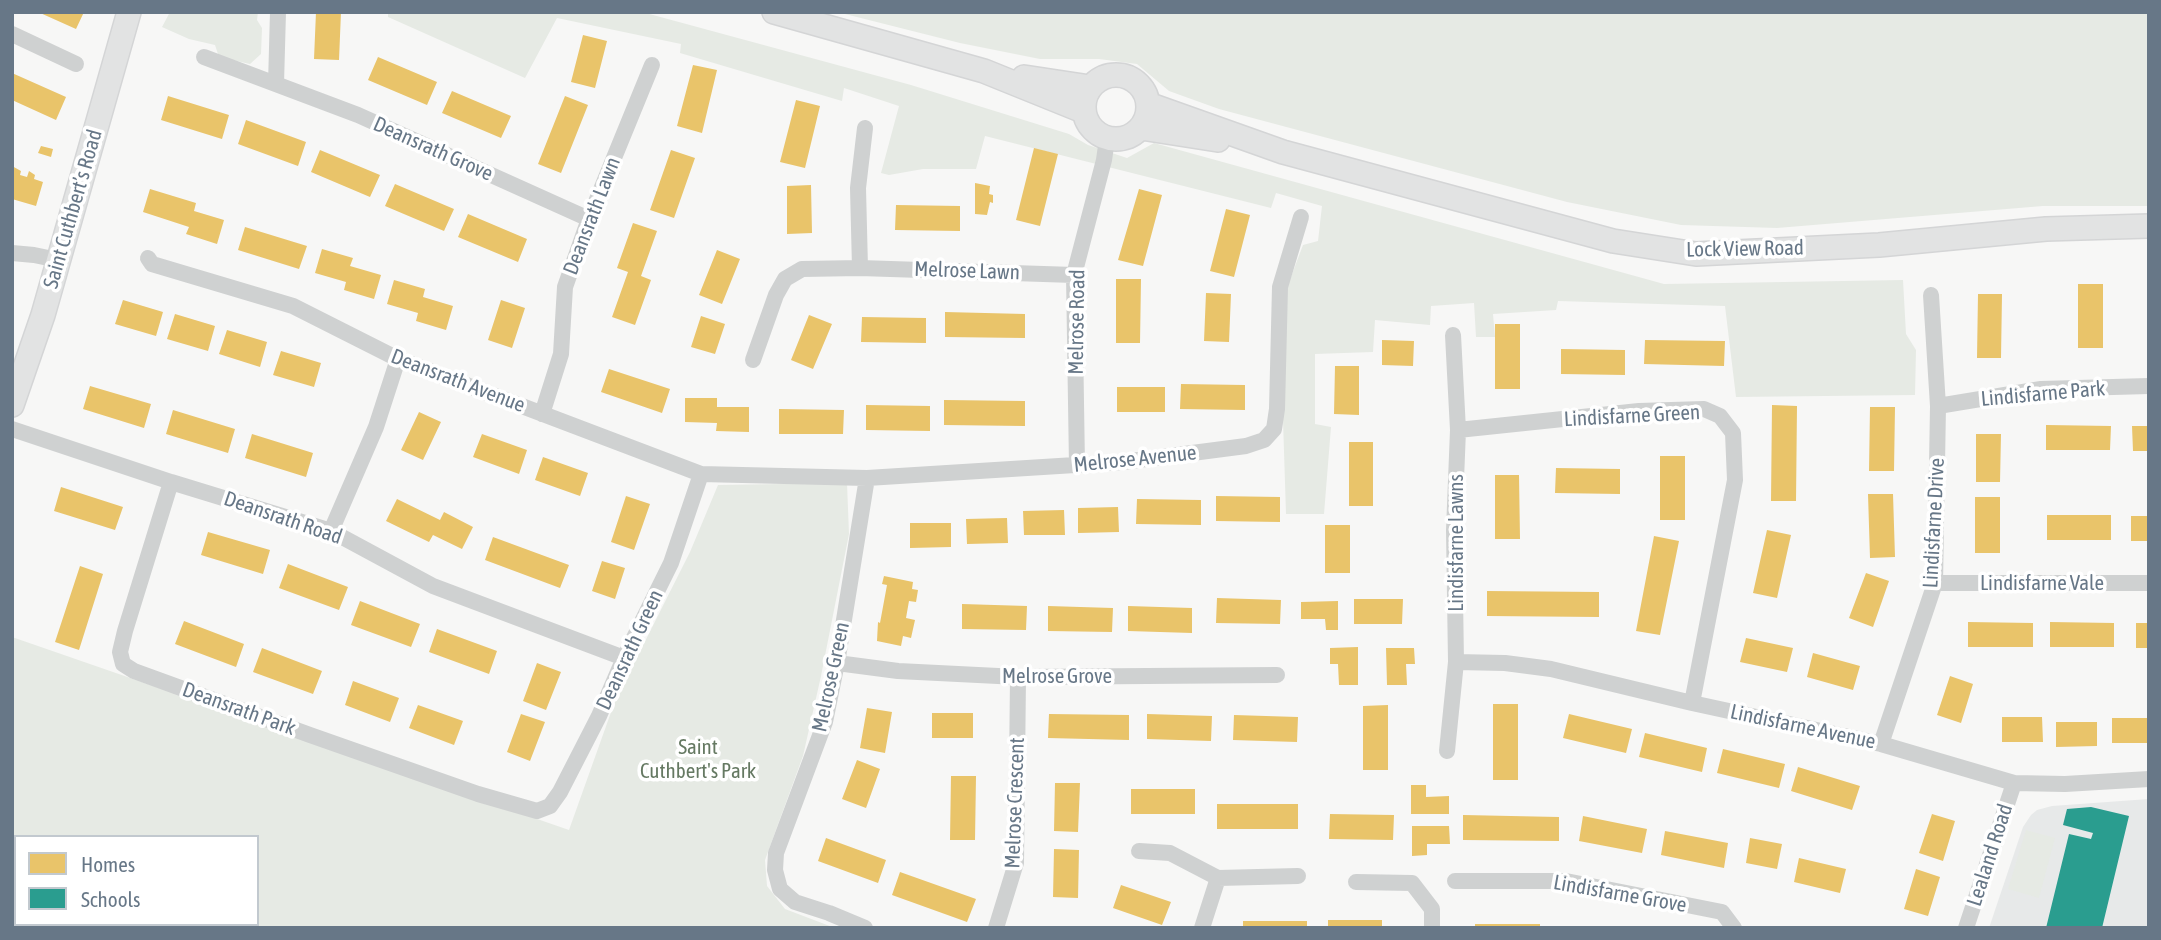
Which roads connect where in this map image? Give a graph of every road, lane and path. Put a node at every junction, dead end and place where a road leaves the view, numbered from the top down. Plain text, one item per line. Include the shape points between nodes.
1 (129, 12) edge
2 (278, 12) edge
3 (774, 12) edge
4 (12, 34) edge
5 (204, 57) dead end
6 (76, 64) dead end
7 (652, 65) dead end
8 (984, 71) junction
9 (276, 84) junction
10 (1090, 87) junction
11 (1148, 104) junction
12 (1083, 111) junction
13 (865, 128) dead end
14 (1141, 128) junction
15 (1107, 139) junction
16 (1269, 148) junction
17 (1301, 217) dead end
18 (589, 219) junction
19 (2149, 226) edge
20 (12, 253) edge
21 (148, 258) dead end
22 (58, 260) junction
23 (860, 268) junction
24 (1074, 275) junction
25 (1931, 295) dead end
26 (1453, 335) dead end
27 (398, 359) junction
28 (754, 360) dead end
29 (2149, 386) edge
30 (12, 405) edge
31 (1938, 406) junction
32 (542, 414) junction
33 (12, 429) edge
34 (1458, 430) junction
35 (1077, 466) junction
36 (701, 474) junction
37 (776, 475) joint
38 (867, 478) junction
39 (171, 482) junction
40 (331, 531) junction
41 (1935, 583) junction
42 (2149, 583) edge
43 (624, 658) junction
44 (1456, 662) junction
45 (837, 663) junction
46 (1277, 675) dead end
47 (1018, 677) junction
48 (1692, 703) junction
49 (1881, 744) junction
50 (1447, 751) dead end
51 (2149, 779) edge
52 (2014, 782) junction
53 (537, 811) joint
54 (1139, 851) dead end
55 (1298, 876) dead end
56 (1217, 878) junction
57 (1455, 881) dead end
58 (1356, 882) dead end
59 (865, 928) edge
60 (996, 928) edge
61 (1202, 928) edge
62 (1432, 928) edge
63 (1734, 928) edge
64 (1966, 928) edge

1 - 22 street, Saint Cuthbert’s Road
2 - 9 street
3 - 8 street
4 - 6 street
5 - 9 street, Deansrath Grove
7 - 18 street, Deansrath Lawn
8 - 10 street
8 - 12 street
9 - 18 street, Deansrath Grove via 358,115
10 - 11 street via 1108,76 1130,78 1145,93
10 - 12 street
11 - 14 street
11 - 16 street, Lock View Road
12 - 15 street via 1091,128
13 - 23 street via 858,188
14 - 15 street, Lock View Road via 1126,138
14 - 16 street, Lock View Road
15 - 24 street, Melrose Road
16 - 19 street, Lock View Road via 1613,241 1696,254
17 - 35 street, Melrose Avenue via 1280,287 1274,429 1264,440 1246,446
18 - 32 street, Deansrath Lawn via 565,287 561,354
20 - 22 street
21 - 27 street, Deansrath Avenue via 152,264 293,306
22 - 30 street, Saint Cuthbert’s Road
23 - 24 street, Melrose Lawn
23 - 28 street, Melrose Lawn via 802,269 785,279
24 - 35 street, Melrose Road
25 - 31 street, Lindisfarne Drive
26 - 34 street, Lindisfarne Lawns
27 - 32 street, Deansrath Avenue
27 - 40 street via 376,427
29 - 31 street, Lindisfarne Park via 2041,389
31 - 41 street, Lindisfarne Drive
32 - 36 street, Deansrath Avenue
33 - 39 street, Deansrath Road
34 - 44 street, Lindisfarne Lawns
34 - 48 street, Lindisfarne Green via 1639,411 1704,409 1720,416 1732,433 1735,480
35 - 38 street, Melrose Avenue
36 - 37 street, Deansrath Avenue
36 - 43 street, Deansrath Green via 671,563
37 - 38 street, Melrose Avenue
38 - 45 street, Melrose Green
39 - 40 street, Deansrath Road
39 - 53 street, Deansrath Park via 125,631 120,652 123,664 310,735
40 - 43 street, Deansrath Road via 433,586
41 - 42 street, Lindisfarne Vale
41 - 49 street, Lindisfarne Drive
43 - 53 street, Deansrath Green via 560,792 550,806
44 - 48 street, Lindisfarne Avenue via 1551,668
44 - 50 street, Lindisfarne Lawns
45 - 47 street, Melrose Grove
45 - 59 street, Melrose Green via 825,722 776,853 775,870 780,889 795,902
46 - 47 street, Melrose Grove
47 - 60 street, Melrose Crescent via 1016,863
48 - 49 street, Lindisfarne Avenue
49 - 52 street, Lindisfarne Avenue
51 - 52 street, Lindisfarne Avenue
52 - 64 street, Lealand Road
54 - 56 street via 1170,853
55 - 56 street
56 - 61 street
57 - 63 street, Lindisfarne Grove via 1566,881 1722,912
58 - 62 street via 1412,883 1432,909

